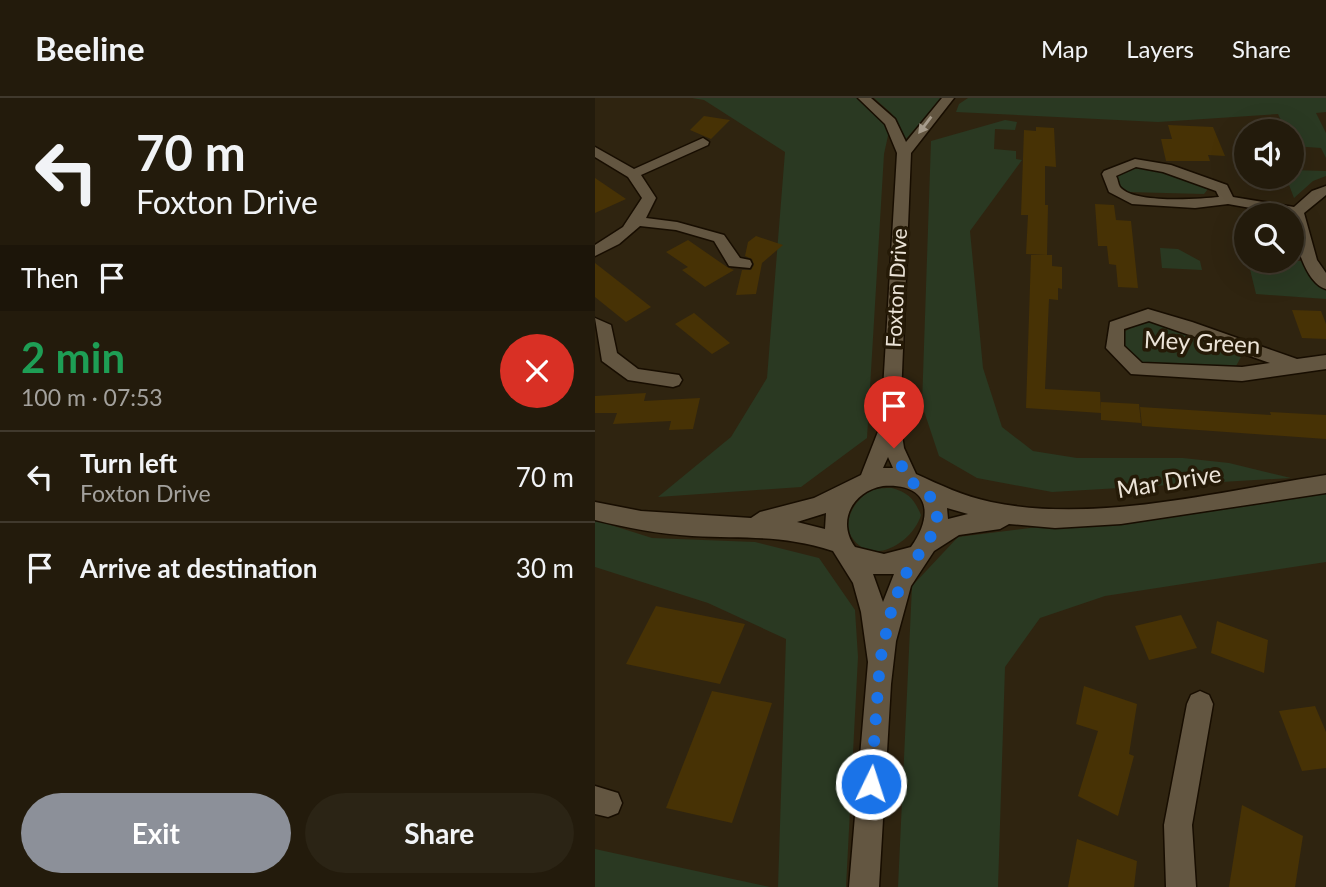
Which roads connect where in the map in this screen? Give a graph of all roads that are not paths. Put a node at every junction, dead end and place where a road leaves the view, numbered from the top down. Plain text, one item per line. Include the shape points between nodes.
1 (864, 98) edge
2 (949, 98) edge
3 (703, 142) dead end
4 (595, 151) edge
5 (904, 153) junction
6 (633, 174) junction
7 (1326, 190) edge
8 (1228, 200) junction
9 (1260, 203) edge
10 (1326, 203) edge
11 (1304, 206) edge
12 (1304, 207) edge
13 (639, 222) junction
14 (1304, 222) edge
15 (595, 251) edge
16 (744, 264) dead end
17 (1326, 284) edge
18 (595, 324) edge
19 (1326, 362) edge
20 (1299, 367) junction
21 (673, 380) dead end
22 (890, 422) junction
23 (869, 480) junction
24 (1326, 484) edge
25 (917, 485) junction
26 (849, 493) junction
27 (595, 511) edge
28 (1020, 517) junction
29 (741, 527) junction
30 (923, 549) junction
31 (846, 550) junction
32 (880, 661) junction
33 (1200, 704) dead end
34 (864, 887) edge
35 (1181, 887) edge

1 - 5 street, Foxton Drive via 891,122
2 -> 5 street
3 - 6 street
4 - 6 street
5 - 22 street, Foxton Drive
6 - 13 street via 649,198
7 - 11 street
8 - 8 street via 1195,204 1132,200 1114,189 1109,174 1135,163 1166,168 1222,188
8 - 9 street
10 - 12 street
13 - 15 street
13 - 16 street via 677,226 719,238 735,262
14 - 17 street via 1309,261
18 - 21 street via 604,329 608,356 634,375
19 - 20 street, Mey Green
20 - 20 street, Mey Green via 1243,374 1137,369 1115,348 1116,326 1148,315
22 - 23 street, Foxton Drive
22 - 25 street, Foxton Drive via 894,448
23 - 25 street via 885,476
23 - 26 street
24 - 28 street, Mar Drive via 1108,518
25 - 28 street, Mar Drive via 961,505
25 - 30 street, Foxton Drive via 934,502 937,516 935,530
26 - 29 street via 817,507
26 - 31 street, Foxton Drive via 836,514 835,530
27 - 29 street via 641,521
28 - 30 street, Mar Drive via 955,526
29 - 31 street via 810,534
30 - 31 street via 902,563 885,566 867,564
30 - 32 street, Foxton Drive via 903,578
31 - 32 street, Foxton Drive via 865,581
32 - 34 street, Foxton Drive
33 - 35 street via 1178,825

